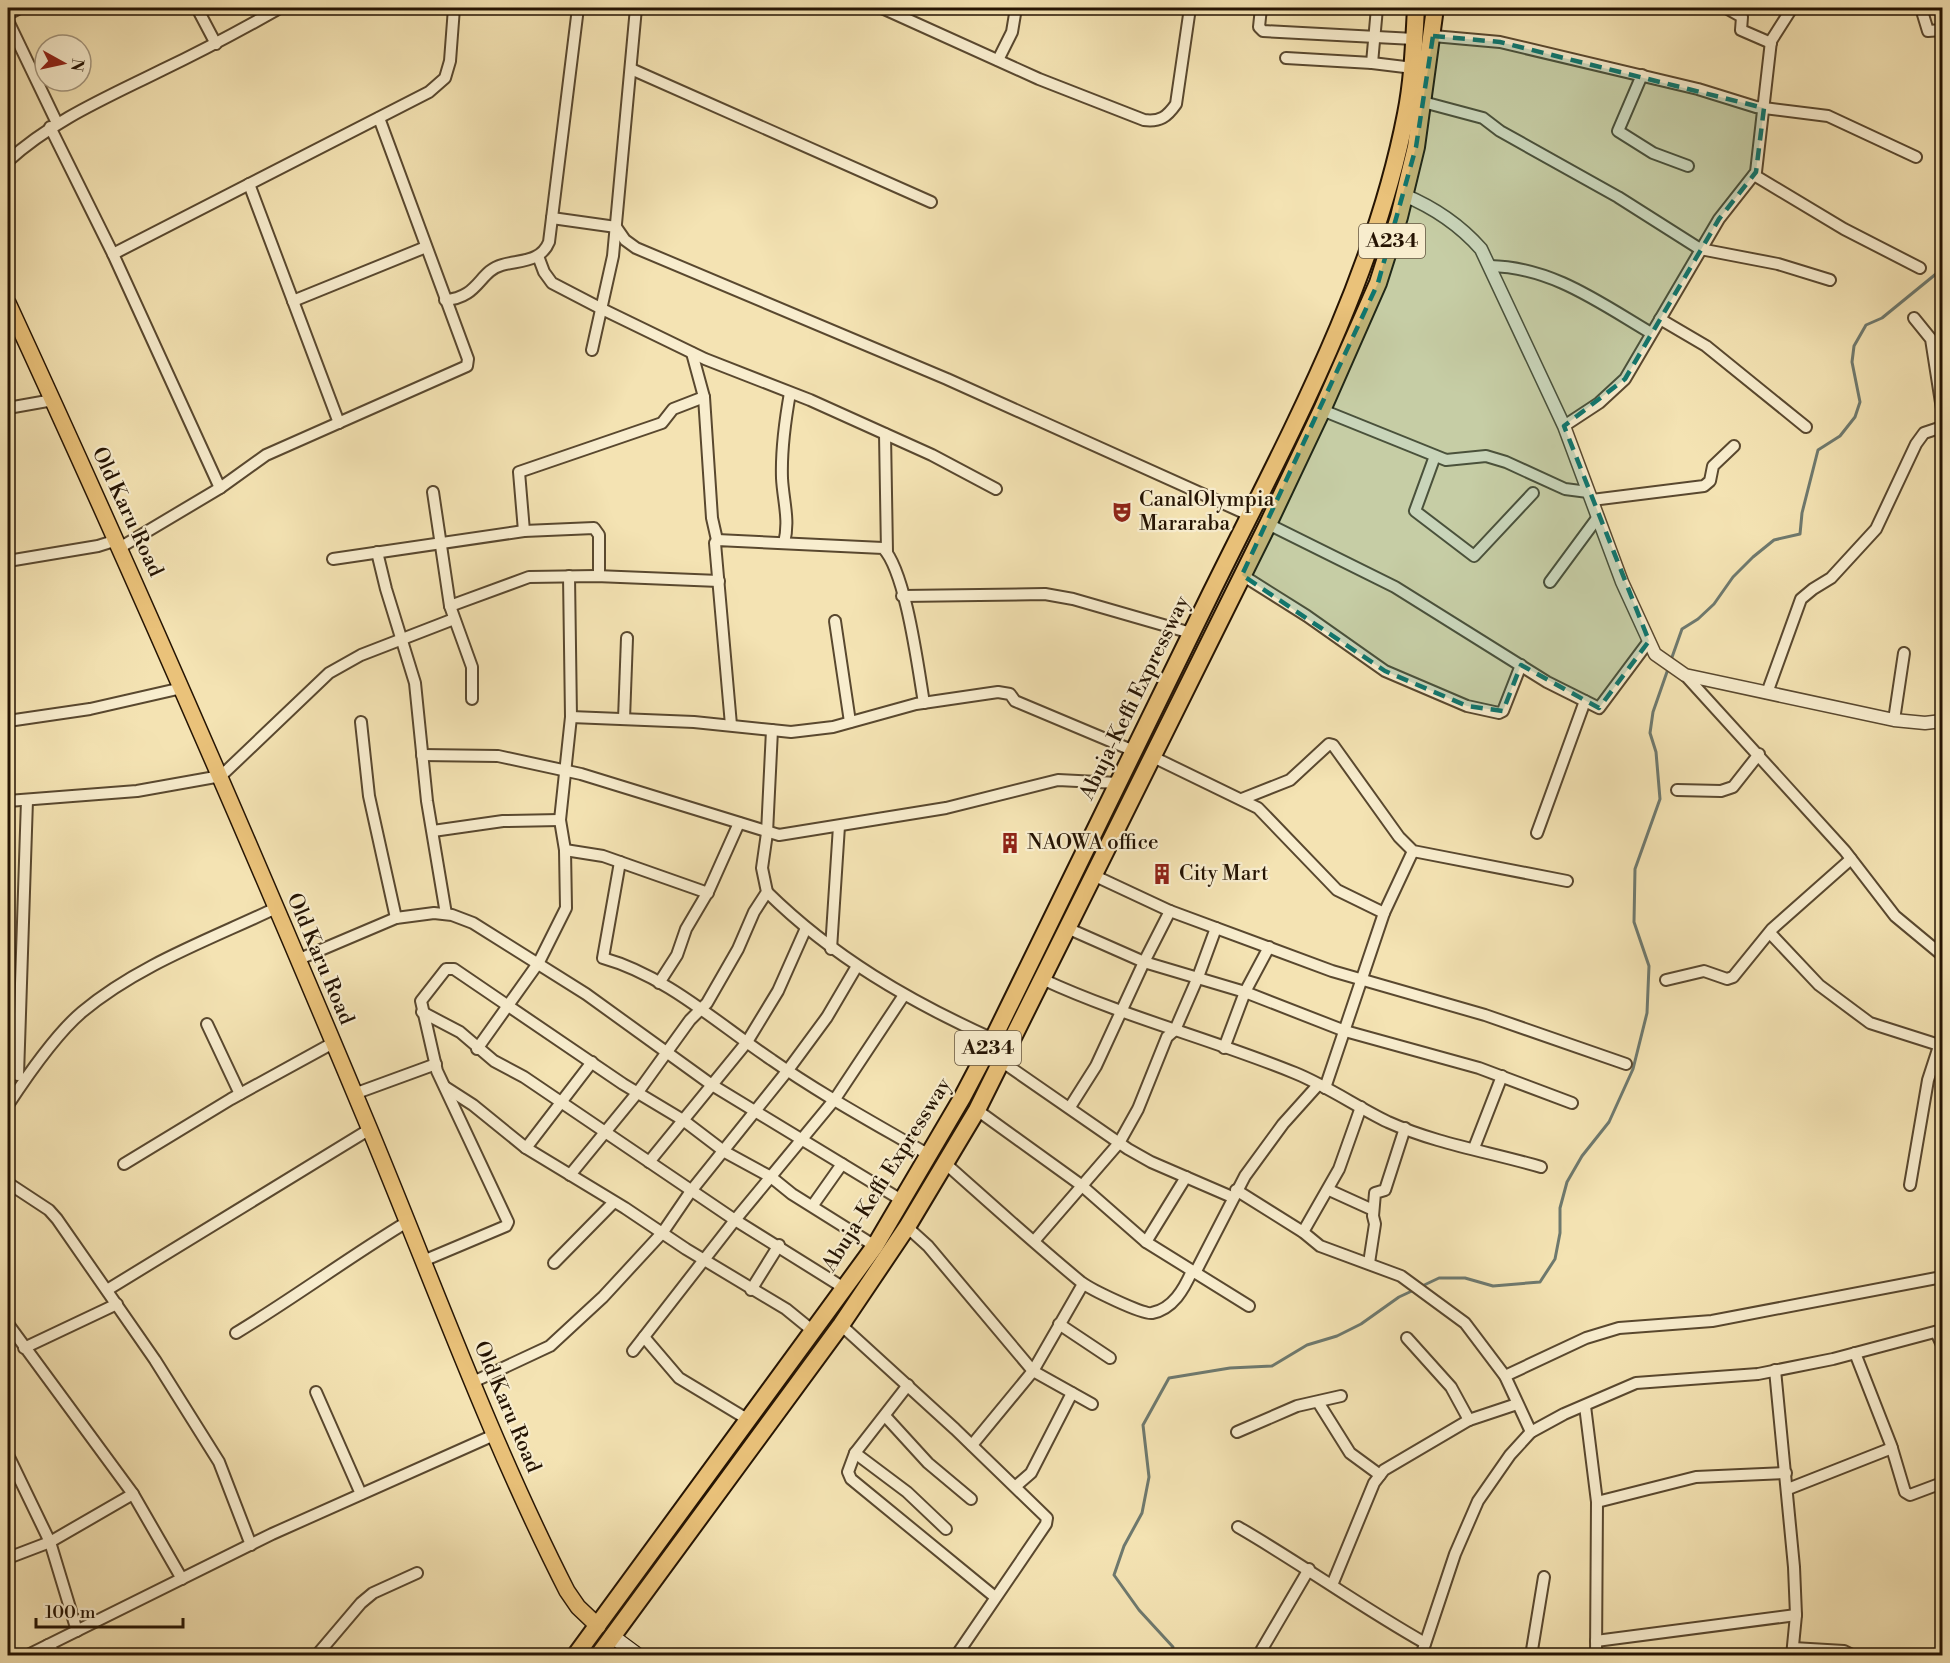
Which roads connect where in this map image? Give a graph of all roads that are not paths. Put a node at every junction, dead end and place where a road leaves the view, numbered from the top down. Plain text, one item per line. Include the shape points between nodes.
1 (20, 8) edge
2 (197, 8) edge
3 (280, 8) edge
4 (454, 8) edge
5 (578, 8) edge
6 (636, 8) edge
7 (882, 8) edge
8 (1016, 8) edge
9 (1190, 8) edge
10 (1261, 8) edge
11 (1377, 8) edge
12 (1726, 8) edge
13 (1792, 8) edge
14 (1921, 8) edge
15 (1416, 11) edge
16 (1435, 13) edge
17 (8, 14) edge
18 (8, 21) edge
19 (1942, 30) edge
20 (1432, 36) junction
21 (1375, 38) junction
22 (1414, 39) junction
23 (1771, 43) junction
24 (216, 44) junction
25 (1286, 58) dead end
26 (998, 60) junction
27 (1372, 63) junction
28 (1413, 68) junction
29 (631, 69) junction
30 (1642, 75) junction
31 (1423, 102) junction
32 (1764, 108) junction
33 (379, 118) junction
34 (53, 125) junction
35 (1916, 157) dead end
36 (8, 161) edge
37 (1688, 166) dead end
38 (1754, 175) junction
39 (249, 184) junction
40 (1404, 195) junction
41 (931, 202) dead end
42 (552, 218) junction
43 (616, 227) junction
44 (426, 247) junction
45 (1700, 249) junction
46 (113, 254) junction
47 (538, 256) junction
48 (1490, 266) junction
49 (1920, 268) dead end
50 (1830, 280) dead end
51 (444, 300) junction
52 (293, 301) junction
53 (8, 307) edge
54 (602, 309) junction
55 (1914, 318) dead end
56 (1660, 319) junction
57 (1651, 333) junction
58 (592, 350) dead end
59 (692, 352) junction
60 (790, 393) junction
61 (704, 397) junction
62 (53, 400) junction
63 (8, 408) edge
64 (1942, 409) edge
65 (1322, 410) junction
66 (339, 423) junction
67 (1564, 426) junction
68 (1806, 427) dead end
69 (1942, 427) edge
70 (885, 434) junction
71 (1734, 446) dead end
72 (1435, 456) junction
73 (220, 488) junction
74 (996, 489) dead end
75 (433, 492) dead end
76 (1533, 493) dead end
77 (1590, 496) junction
78 (1249, 515) junction
79 (1598, 517) junction
80 (1268, 524) junction
81 (524, 531) junction
82 (717, 540) junction
83 (439, 543) junction
84 (784, 543) junction
85 (119, 544) junction
86 (377, 552) junction
87 (887, 552) junction
88 (333, 559) dead end
89 (8, 561) edge
90 (1242, 575) junction
91 (569, 576) junction
92 (598, 576) junction
93 (719, 581) junction
94 (1550, 582) dead end
95 (902, 596) junction
96 (450, 606) junction
97 (454, 619) junction
98 (835, 621) dead end
99 (1191, 633) junction
100 (627, 638) dead end
101 (401, 640) junction
102 (1649, 641) junction
103 (1904, 653) dead end
104 (1521, 665) junction
105 (1685, 675) junction
106 (182, 688) junction
107 (1767, 693) junction
108 (472, 699) dead end
109 (1585, 701) junction
110 (924, 703) junction
111 (571, 717) junction
112 (624, 719) junction
113 (1894, 720) junction
114 (8, 721) edge
115 (1942, 721) edge
116 (361, 722) dead end
117 (850, 722) junction
118 (731, 725) junction
119 (772, 730) junction
120 (1134, 751) junction
121 (1759, 754) junction
122 (422, 755) junction
123 (1151, 756) junction
124 (563, 770) junction
125 (222, 776) junction
126 (1118, 783) junction
127 (1677, 790) dead end
128 (1242, 799) junction
129 (27, 800) junction
130 (8, 801) edge
131 (560, 820) junction
132 (739, 823) junction
133 (839, 826) junction
134 (433, 831) junction
135 (1537, 832) dead end
136 (767, 833) junction
137 (565, 850) junction
138 (1413, 851) junction
139 (1851, 859) junction
140 (620, 862) junction
141 (1094, 875) junction
142 (1567, 881) dead end
143 (708, 892) junction
144 (767, 892) junction
145 (276, 908) junction
146 (1170, 910) junction
147 (1384, 913) junction
148 (446, 914) junction
149 (396, 918) junction
150 (806, 928) junction
151 (1067, 928) junction
152 (1216, 928) junction
153 (1770, 933) junction
154 (1269, 947) junction
155 (831, 949) junction
156 (1942, 955) edge
157 (297, 960) junction
158 (539, 962) junction
159 (1144, 962) junction
160 (856, 966) junction
161 (1198, 977) junction
162 (1042, 979) junction
163 (1666, 980) dead end
164 (1362, 981) junction
165 (659, 983) junction
166 (1245, 992) junction
167 (904, 995) junction
168 (507, 1005) junction
169 (701, 1009) junction
170 (422, 1012) junction
171 (1121, 1012) junction
172 (207, 1024) dead end
173 (1174, 1030) junction
174 (1345, 1031) junction
175 (993, 1039) junction
176 (1941, 1040) edge
177 (747, 1042) junction
178 (333, 1043) junction
179 (1224, 1048) junction
180 (477, 1049) junction
181 (667, 1051) junction
182 (1001, 1061) junction
183 (592, 1062) junction
184 (436, 1064) junction
185 (1626, 1064) dead end
186 (788, 1070) junction
187 (18, 1075) edge
188 (1502, 1076) junction
189 (712, 1085) junction
190 (1322, 1086) junction
191 (445, 1087) junction
192 (638, 1092) junction
193 (240, 1094) junction
194 (354, 1094) junction
195 (835, 1100) junction
196 (561, 1102) junction
197 (1572, 1103) dead end
198 (8, 1105) edge
199 (1070, 1107) junction
200 (1361, 1107) junction
201 (977, 1110) junction
202 (755, 1111) junction
203 (682, 1120) junction
204 (1405, 1128) junction
205 (370, 1129) junction
206 (607, 1131) junction
207 (801, 1138) junction
208 (1119, 1143) junction
209 (526, 1148) junction
210 (1474, 1148) junction
211 (725, 1152) junction
212 (929, 1155) junction
213 (649, 1162) junction
214 (124, 1164) dead end
215 (842, 1164) junction
216 (946, 1164) junction
217 (1541, 1167) dead end
218 (570, 1175) junction
219 (771, 1177) junction
220 (1185, 1177) junction
221 (8, 1183) edge
222 (1081, 1185) junction
223 (1910, 1185) dead end
224 (1329, 1190) junction
225 (692, 1191) junction
226 (1234, 1194) junction
227 (903, 1201) junction
228 (613, 1203) junction
229 (813, 1205) junction
230 (1373, 1210) junction
231 (735, 1220) junction
232 (407, 1222) junction
233 (907, 1227) junction
234 (663, 1232) junction
235 (1303, 1232) junction
236 (1035, 1240) junction
237 (1146, 1242) junction
238 (779, 1245) junction
239 (875, 1246) junction
240 (704, 1260) junction
241 (423, 1261) junction
242 (554, 1263) dead end
243 (1369, 1263) junction
244 (1193, 1272) junction
245 (1942, 1277) edge
246 (1083, 1284) junction
247 (844, 1288) junction
248 (107, 1290) junction
249 (752, 1290) junction
250 (117, 1304) junction
251 (1249, 1306) dead end
252 (8, 1324) edge
253 (1059, 1324) junction
254 (841, 1325) junction
255 (813, 1331) junction
256 (1939, 1331) edge
257 (236, 1333) dead end
258 (644, 1337) junction
259 (1407, 1338) dead end
260 (1942, 1345) edge
261 (24, 1348) junction
262 (633, 1351) dead end
263 (1855, 1353) junction
264 (1110, 1358) dead end
265 (1775, 1370) junction
266 (1033, 1371) junction
267 (1505, 1376) junction
268 (473, 1382) junction
269 (908, 1385) junction
270 (316, 1392) dead end
271 (1072, 1393) junction
272 (1341, 1396) dead end
273 (1318, 1402) junction
274 (1092, 1404) dead end
275 (1517, 1404) junction
276 (1585, 1406) junction
277 (886, 1417) junction
278 (747, 1419) junction
279 (1469, 1420) junction
280 (1237, 1432) dead end
281 (1532, 1432) junction
282 (494, 1435) junction
283 (972, 1445) junction
284 (1892, 1448) junction
285 (855, 1453) junction
286 (8, 1455) edge
287 (1786, 1473) junction
288 (1380, 1475) junction
289 (1942, 1483) edge
290 (1016, 1486) junction
291 (1788, 1489) junction
292 (133, 1494) junction
293 (361, 1494) junction
294 (971, 1499) dead end
295 (1597, 1502) junction
296 (1238, 1527) dead end
297 (946, 1529) dead end
298 (50, 1542) junction
299 (251, 1545) junction
300 (8, 1558) edge
301 (1309, 1569) junction
302 (417, 1573) dead end
303 (1544, 1577) dead end
304 (182, 1579) junction
305 (1332, 1585) junction
306 (995, 1597) junction
307 (1797, 1615) junction
308 (598, 1626) junction
309 (77, 1631) junction
310 (612, 1636) junction
311 (1596, 1641) junction
312 (1425, 1643) junction
313 (48, 1645) junction
314 (1793, 1652) edge
315 (26, 1656) edge
316 (57, 1656) edge
317 (316, 1656) edge
318 (575, 1656) edge
319 (598, 1656) edge
320 (639, 1656) edge
321 (956, 1656) edge
322 (1258, 1656) edge
323 (1421, 1656) edge
324 (1531, 1656) edge
325 (1596, 1656) edge
326 (1854, 1656) edge

1 - 17 street
2 - 24 street
3 - 24 street
4 - 33 street via 445,78 429,92
5 - 42 street
6 - 29 street
7 - 26 street
8 - 26 street via 1012,32
9 - 26 street via 1176,104 1169,114 1156,121 1144,120
10 - 21 street via 1259,27 1263,31
11 - 21 street
12 - 23 street via 1742,17 1741,30
13 - 23 street
14 - 19 street via 1928,31
15 - 16 highway
15 - 22 highway, Abuja-Keffi Expressway / A234
16 - 20 highway, Abuja-Keffi Expressway / A234
18 - 34 street
20 - 30 street via 1500,42
20 - 31 highway, Abuja-Keffi Expressway / A234
21 - 22 street
21 - 27 street
22 - 28 highway, Abuja-Keffi Expressway / A234
23 - 32 street
24 - 34 street
25 - 27 street
27 - 28 street
28 - 78 highway, Abuja-Keffi Expressway / A234 via 1401,140 1366,260
29 - 41 street
29 - 43 street
30 - 32 street
30 - 37 street via 1618,131 1653,153
31 - 40 highway, Abuja-Keffi Expressway / A234
31 - 45 street via 1483,118 1500,132 1618,197
32 - 35 street via 1828,116
32 - 38 street
33 - 39 street
33 - 44 street
34 - 36 street
34 - 46 street
38 - 45 street
38 - 49 street via 1844,229
39 - 46 street
39 - 52 street
40 - 48 street via 1430,206 1461,227
40 - 65 highway, Abuja-Keffi Expressway / A234 via 1378,283
42 - 43 street
42 - 47 street via 546,251
43 - 54 street
43 - 78 street via 636,248 947,379
44 - 51 street
44 - 52 street
45 - 50 street via 1778,264
45 - 56 street
46 - 73 street
47 - 51 street via 502,264 461,299
47 - 54 street via 552,283
48 - 57 street via 1512,267 1570,285
48 - 67 street
51 - 66 street via 467,366
52 - 66 street
53 - 62 main road, Old Karu Road
54 - 58 street
54 - 59 street
55 - 64 street via 1931,339
56 - 57 street
56 - 68 street via 1706,346
57 - 67 street via 1624,380 1599,403
59 - 60 street
59 - 61 street
60 - 70 street
60 - 84 street via 782,438 782,493 787,522
61 - 81 street via 673,409 662,423 519,472
61 - 82 street
62 - 63 street
62 - 85 main road, Old Karu Road
65 - 72 street
65 - 80 highway, Abuja-Keffi Expressway / A234
66 - 73 street via 266,456
67 - 77 street
69 - 107 street via 1924,433 1916,444 1876,529 1831,578 1801,599
70 - 74 street
70 - 87 street
71 - 77 street via 1713,466 1710,481 1704,486
72 - 76 street via 1415,511 1474,556
72 - 77 street via 1446,460 1486,456
73 - 85 street
75 - 83 street
77 - 79 street
78 - 99 highway, Abuja-Keffi Expressway / A234
79 - 94 street
79 - 102 street
80 - 90 highway, Abuja-Keffi Expressway / A234
80 - 104 street via 1395,587
81 - 83 street
81 - 92 street via 597,530
82 - 84 street
82 - 93 street
83 - 86 street
83 - 96 street
84 - 87 street via 878,547
85 - 89 street
85 - 106 main road, Old Karu Road
86 - 88 street
86 - 101 street
87 - 95 street
90 - 104 street via 1385,671 1467,706 1503,711
90 - 123 highway, Abuja-Keffi Expressway / A234
91 - 92 street
91 - 96 street via 529,577
91 - 111 street
92 - 93 street
93 - 118 street
95 - 99 street via 1045,594
95 - 110 street
96 - 97 street
97 - 101 street
97 - 108 street via 472,667
98 - 117 street
99 - 120 highway, Abuja-Keffi Expressway / A234
100 - 112 street
101 - 122 street via 417,693
101 - 125 street via 329,673
102 - 105 street via 1655,654
102 - 109 street via 1599,708
103 - 113 street
104 - 109 street
105 - 107 street
105 - 121 street
106 - 114 street via 90,709
106 - 125 main road, Old Karu Road
107 - 113 street
109 - 135 street
110 - 117 street
110 - 120 street via 998,692 1010,694 1015,701
111 - 112 street
111 - 124 street
112 - 118 street
113 - 115 street
116 - 149 street via 369,796
117 - 119 street via 791,732
118 - 119 street
119 - 136 street
120 - 126 highway, Abuja-Keffi Expressway / A234
121 - 127 street via 1733,787 1720,791
121 - 139 street
122 - 124 street via 498,756
122 - 134 street
123 - 128 street
123 - 141 highway, Abuja-Keffi Expressway / A234
124 - 131 street
124 - 132 street
125 - 129 street via 136,791
125 - 145 main road, Old Karu Road
126 - 133 street via 1058,780 946,808
126 - 175 highway, Abuja-Keffi Expressway / A234
128 - 138 street via 1290,780 1329,744 1333,745
128 - 147 street via 1262,811 1337,890
129 - 130 street
129 - 187 street
131 - 134 street via 502,821
131 - 137 street
132 - 136 street
132 - 143 street
133 - 136 street via 779,835
133 - 155 street
134 - 148 street
136 - 144 street via 762,868
137 - 140 street via 590,852
137 - 158 street via 566,908
138 - 142 street
138 - 147 street
139 - 153 street
139 - 156 street via 1896,916
140 - 143 street
140 - 165 street via 603,958
141 - 146 street
141 - 151 highway, Abuja-Keffi Expressway / A234
143 - 165 street
144 - 150 street
144 - 169 street
145 - 157 main road, Old Karu Road
145 - 187 street via 140,973 81,1013
146 - 152 street
146 - 159 street
147 - 164 street
148 - 149 street
148 - 158 street via 473,923
149 - 157 street
150 - 155 street
150 - 177 street via 778,991
151 - 159 street
151 - 162 highway, Abuja-Keffi Expressway / A234
152 - 154 street
152 - 161 street
153 - 163 street via 1727,980 1704,970
153 - 176 street via 1819,984 1870,1023
154 - 164 street
154 - 166 street
155 - 160 street
157 - 178 main road, Old Karu Road
158 - 168 street
158 - 181 street
159 - 161 street
159 - 171 street
160 - 167 street
160 - 186 street via 827,1017
161 - 166 street
161 - 173 street
162 - 171 street
162 - 182 highway, Abuja-Keffi Expressway / A234
164 - 174 street
164 - 185 street via 1485,1015
165 - 169 street
166 - 174 street
166 - 179 street
167 - 175 street
167 - 195 street
168 - 170 street via 453,969 446,969 421,1001
168 - 180 street
168 - 183 street
169 - 177 street
169 - 181 street
170 - 180 street via 460,1032
170 - 184 street
171 - 173 street
171 - 199 street via 1096,1066
172 - 193 street
173 - 179 street
173 - 208 street via 1167,1037 1138,1109
174 - 188 street
174 - 190 street
175 - 212 highway, Abuja-Keffi Expressway / A234
176 - 223 street via 1928,1080
177 - 186 street
177 - 189 street
178 - 193 street
178 - 194 main road, Old Karu Road
179 - 190 street
180 - 196 street
181 - 189 street
181 - 192 street
182 - 199 street
182 - 201 highway, Abuja-Keffi Expressway / A234
183 - 192 street
183 - 196 street
184 - 191 street
184 - 194 street
186 - 195 street
186 - 202 street
187 - 198 street
188 - 197 street
188 - 210 street
189 - 202 street
189 - 203 street
190 - 200 street
190 - 226 street via 1283,1124
191 - 209 street
191 - 241 street via 508,1222
192 - 203 street
192 - 206 street
193 - 214 street
194 - 205 main road, Old Karu Road
195 - 207 street
195 - 212 street
196 - 206 street
196 - 209 street
199 - 208 street
200 - 204 street
200 - 224 street
201 - 216 highway, Abuja-Keffi Expressway / A234
201 - 222 street
202 - 207 street
202 - 211 street
203 - 211 street
203 - 213 street
204 - 210 street via 1449,1145
204 - 230 street via 1385,1190 1375,1193
205 - 232 main road, Old Karu Road
205 - 248 street
206 - 213 street
206 - 218 street
207 - 215 street
207 - 219 street
208 - 220 street
208 - 222 street
209 - 218 street
210 - 217 street
211 - 219 street
211 - 225 street
212 - 227 highway, Abuja-Keffi Expressway / A234
213 - 225 street
215 - 227 street
215 - 229 street
216 - 233 highway, Abuja-Keffi Expressway / A234
216 - 236 street
218 - 228 street
219 - 229 street
219 - 231 street
220 - 226 street
220 - 237 street
221 - 248 street via 49,1210
222 - 236 street
222 - 237 street
224 - 230 street
224 - 235 street
225 - 231 street
225 - 234 street
226 - 235 street
226 - 244 street
227 - 239 highway, Abuja-Keffi Expressway / A234
228 - 234 street
228 - 242 street
229 - 239 street
230 - 243 street via 1375,1224
231 - 238 street
231 - 240 street
232 - 241 main road, Old Karu Road
232 - 257 street
233 - 254 highway, Abuja-Keffi Expressway / A234
233 - 266 street via 928,1246
234 - 240 street
234 - 268 street via 603,1297 550,1346
235 - 243 street via 1320,1246
236 - 246 street
237 - 244 street
238 - 247 street
238 - 249 street
239 - 247 highway, Abuja-Keffi Expressway / A234
240 - 249 street
240 - 258 street
241 - 268 main road, Old Karu Road
243 - 267 street via 1401,1276 1465,1323
244 - 246 street via 1180,1295 1150,1313
244 - 251 street
245 - 267 street via 1712,1321 1619,1328 1586,1338
246 - 253 street
247 - 255 highway, Abuja-Keffi Expressway / A234
248 - 250 street
249 - 255 street via 786,1309
250 - 261 street
250 - 299 street via 219,1462
252 - 261 street
253 - 264 street
253 - 266 street
254 - 269 street
254 - 310 highway, Abuja-Keffi Expressway / A234
255 - 278 highway, Abuja-Keffi Expressway / A234
256 - 260 street
256 - 263 street
258 - 262 street
258 - 278 street via 679,1378
259 - 279 street via 1451,1387
261 - 292 street
263 - 265 street
263 - 284 street
265 - 276 street via 1636,1383
265 - 287 street
266 - 271 street
266 - 283 street
267 - 275 street
268 - 282 main road, Old Karu Road
269 - 277 street
269 - 283 street
270 - 293 street
271 - 274 street
271 - 290 street via 1031,1473
272 - 273 street
273 - 280 street via 1297,1406
273 - 288 street via 1350,1453
275 - 279 street
275 - 281 street
276 - 281 street
276 - 295 street
277 - 285 street
277 - 294 street via 928,1463
278 - 308 highway, Abuja-Keffi Expressway / A234
279 - 288 street
281 - 312 street via 1510,1455 1478,1501 1455,1554
282 - 293 street
282 - 308 main road, Old Karu Road via 567,1591
283 - 290 street
284 - 289 street via 1906,1494
284 - 291 street
285 - 297 street via 907,1492
285 - 306 street via 848,1472 851,1479
286 - 298 street
287 - 291 street
287 - 295 street via 1696,1478
288 - 305 street
290 - 306 street via 1044,1514 1046,1524
291 - 307 street
292 - 298 street
292 - 304 street
293 - 299 street
295 - 311 street
296 - 301 street
298 - 300 street
298 - 309 street
299 - 304 street
301 - 305 street
301 - 322 street
302 - 317 street via 361,1603
303 - 324 street
304 - 309 street
305 - 312 street
306 - 321 street
307 - 311 street
307 - 314 street
308 - 318 highway, Abuja-Keffi Expressway / A234
309 - 313 street
310 - 319 highway, Abuja-Keffi Expressway / A234
310 - 320 main road
311 - 325 street
312 - 323 street
313 - 315 street
313 - 316 street
314 - 326 street via 1844,1651

